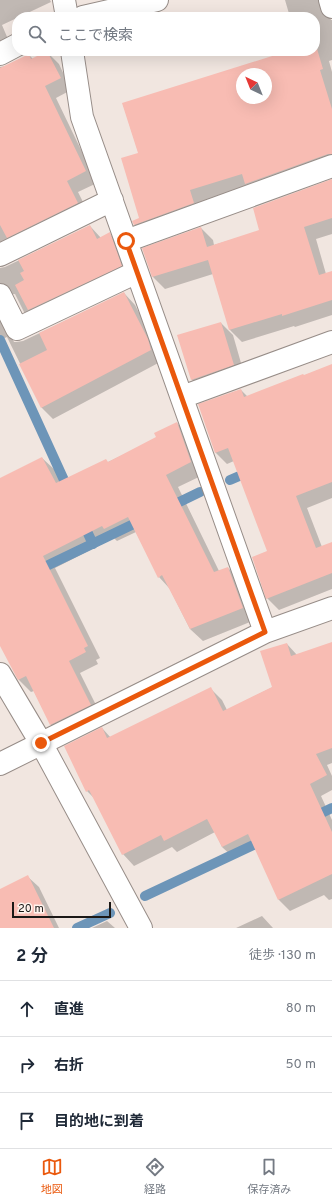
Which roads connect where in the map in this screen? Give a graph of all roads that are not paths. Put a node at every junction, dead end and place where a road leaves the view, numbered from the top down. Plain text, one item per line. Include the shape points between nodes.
1 (64, 0) edge
2 (157, 0) edge
3 (330, 0) edge
4 (332, 7) edge
5 (67, 12) edge
6 (105, 12) edge
7 (12, 48) edge
8 (0, 54) edge
9 (73, 56) edge
10 (332, 166) edge
11 (112, 200) junction
12 (126, 241) junction
13 (0, 255) edge
14 (137, 272) junction
15 (0, 295) edge
16 (332, 342) edge
17 (182, 397) junction
18 (332, 608) edge
19 (265, 632) junction
20 (0, 674) edge
21 (41, 743) junction
22 (0, 764) edge
23 (141, 928) edge

1 - 5 street
2 - 6 street
3 - 4 street
7 - 8 street
9 - 11 street via 82,117
10 - 12 street
11 - 12 street
11 - 13 street
12 - 14 street
14 - 15 street via 17,329
14 - 17 street
16 - 17 street
17 - 19 street
18 - 19 street
19 - 21 street
20 - 21 street
21 - 22 street
21 - 23 street

